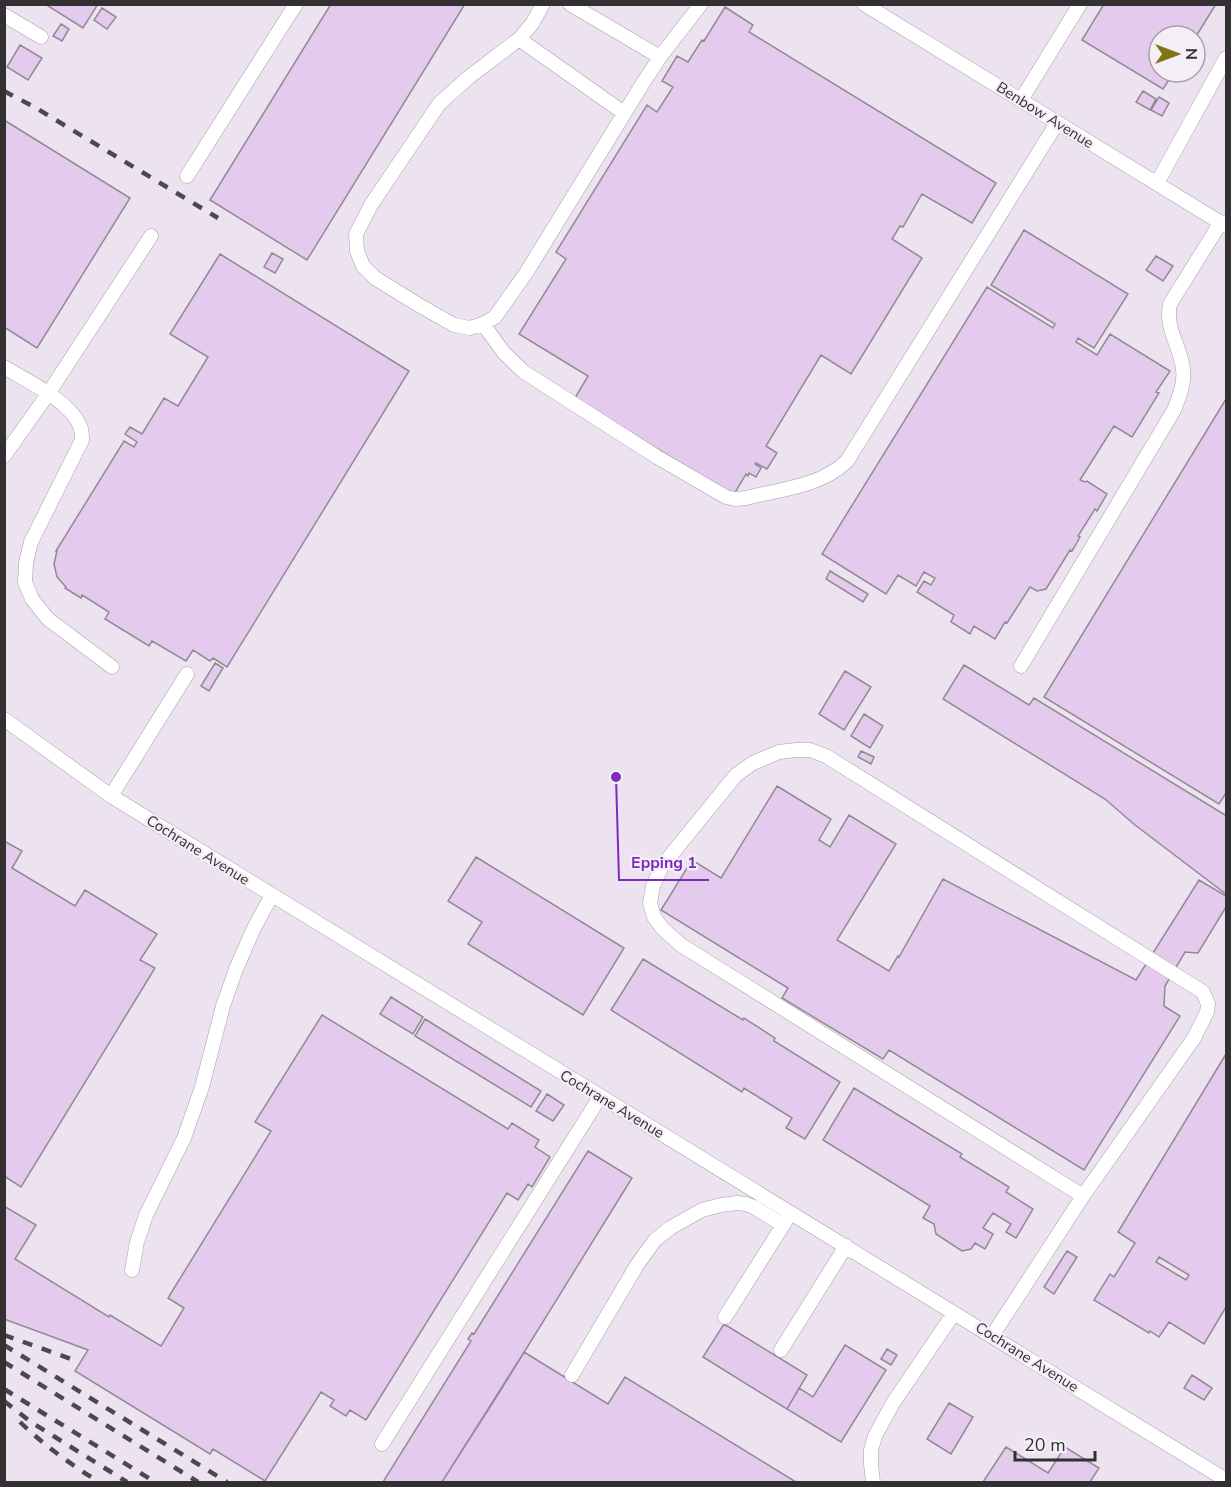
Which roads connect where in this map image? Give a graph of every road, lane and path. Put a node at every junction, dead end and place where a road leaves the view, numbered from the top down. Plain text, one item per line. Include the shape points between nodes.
1 (296, 4) edge
2 (543, 4) edge
3 (570, 4) edge
4 (864, 4) edge
5 (1080, 4) edge
6 (699, 5) edge
7 (4, 15) edge
8 (41, 37) dead end
9 (519, 39) junction
10 (660, 57) junction
11 (1227, 58) edge
12 (1021, 100) junction
13 (624, 113) junction
14 (1057, 123) junction
15 (187, 176) dead end
16 (1157, 183) junction
17 (1224, 224) edge
18 (151, 236) dead end
19 (483, 324) junction
20 (4, 367) edge
21 (48, 394) junction
22 (4, 456) edge
23 (1021, 666) dead end
24 (112, 667) dead end
25 (187, 674) dead end
26 (4, 719) edge
27 (111, 796) junction
28 (272, 895) junction
29 (600, 1097) junction
30 (1083, 1196) junction
31 (791, 1212) junction
32 (783, 1225) junction
33 (846, 1246) junction
34 (132, 1270) dead end
35 (954, 1313) junction
36 (725, 1317) dead end
37 (992, 1336) junction
38 (781, 1350) dead end
39 (572, 1375) dead end
40 (382, 1444) dead end
41 (1227, 1480) edge
42 (873, 1482) edge

1 - 15 lane
2 - 9 lane
3 - 10 lane
4 - 12 lane, Benbow Avenue
5 - 12 lane
6 - 10 lane
7 - 8 lane
9 - 13 lane
9 - 19 lane via 439,104 356,234 363,266 375,278 454,326 470,328
10 - 13 lane
11 - 16 lane
12 - 14 lane, Benbow Avenue
13 - 19 lane via 526,273 495,317
14 - 16 lane, Benbow Avenue
14 - 19 lane via 848,461 808,484 746,498 726,497 524,372
16 - 17 lane, Benbow Avenue
17 - 23 lane via 1170,304 1169,324 1184,371 1174,410
18 - 21 lane
20 - 21 lane
21 - 22 lane
21 - 24 lane via 74,414 82,440 31,542 25,582 32,599 48,619
25 - 27 lane
26 - 27 lane, Cochrane Avenue
27 - 28 lane, Cochrane Avenue
28 - 29 lane, Cochrane Avenue
28 - 34 lane via 236,969 202,1087 184,1138 146,1215
29 - 31 lane, Cochrane Avenue
29 - 40 lane
30 - 30 lane via 1194,1038 1207,1012 1203,992 826,756 810,750 779,752 736,775 662,866 650,903 663,929 681,945
30 - 37 lane
31 - 32 lane
31 - 33 lane, Cochrane Avenue
32 - 36 lane
32 - 39 lane via 754,1207 737,1203 702,1210 670,1228 655,1240 637,1265
33 - 35 lane, Cochrane Avenue
33 - 38 lane
35 - 37 lane, Cochrane Avenue
35 - 42 lane via 875,1436 871,1450
37 - 41 lane, Cochrane Avenue

